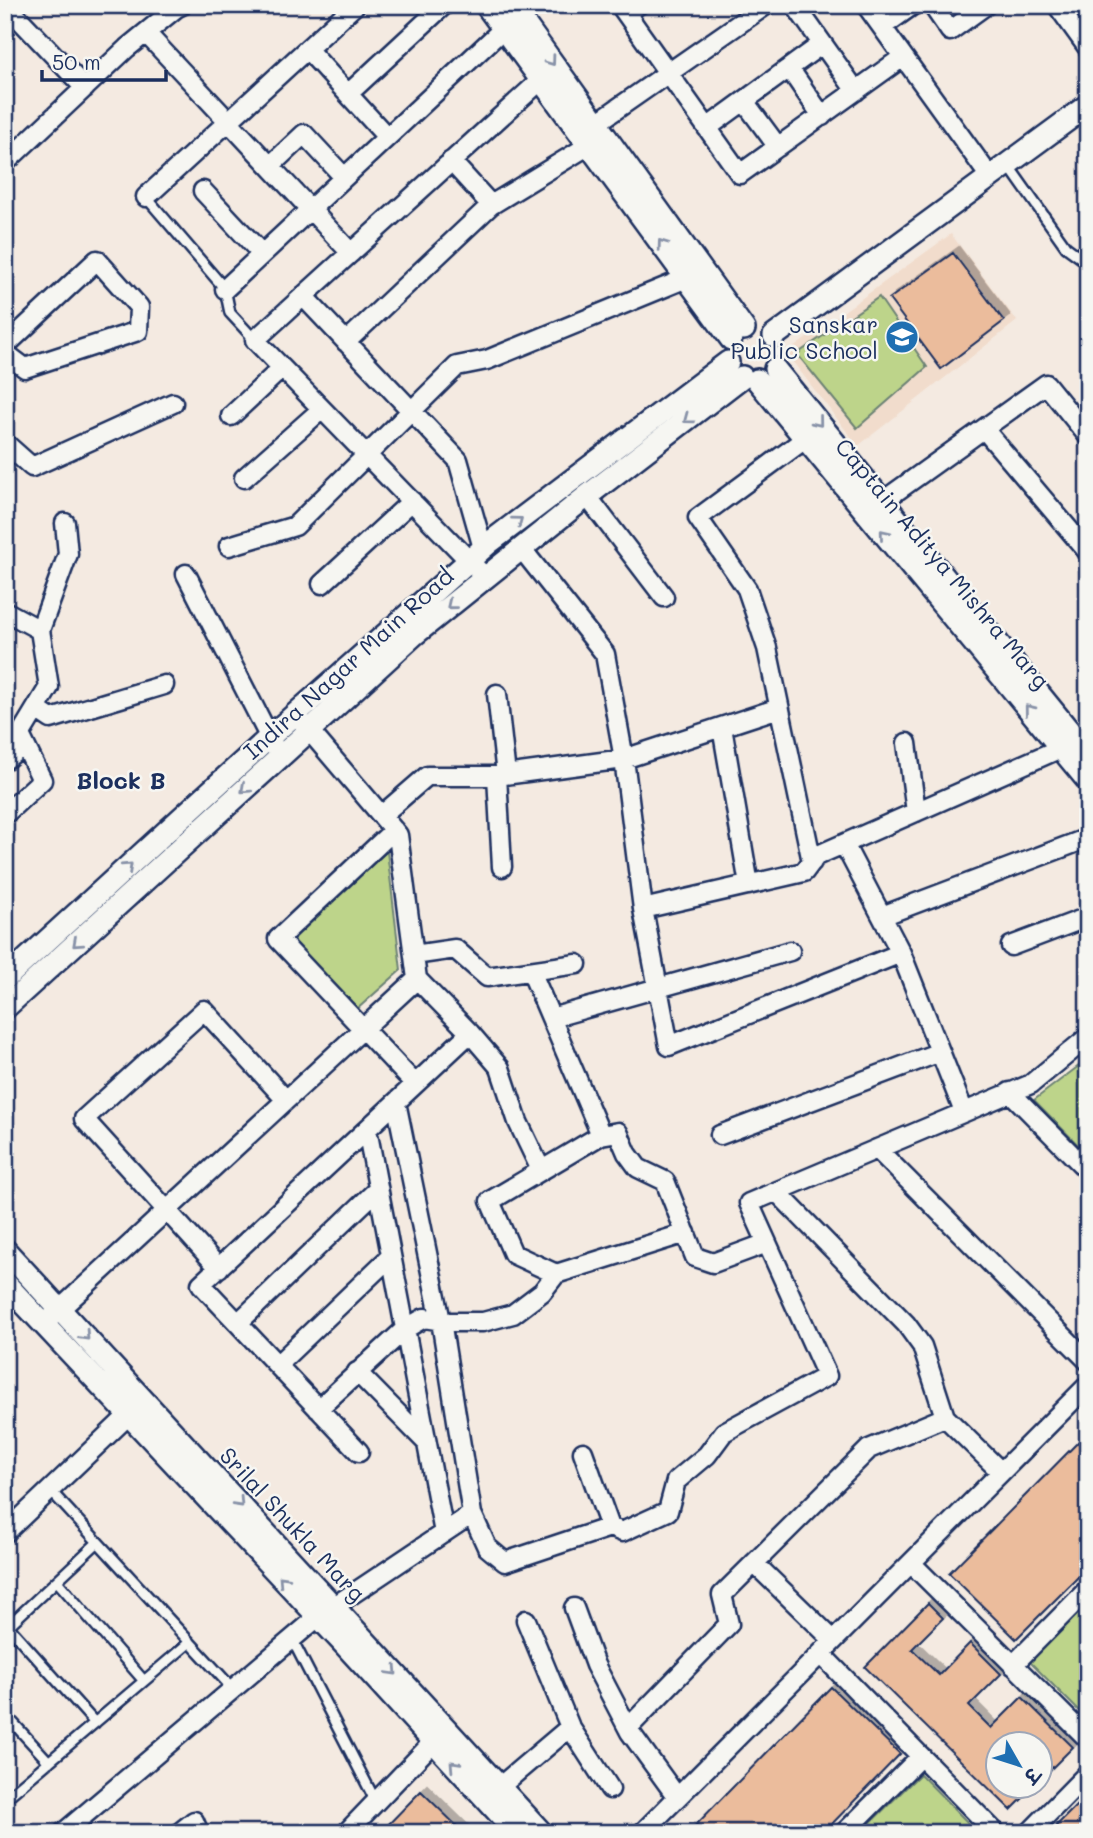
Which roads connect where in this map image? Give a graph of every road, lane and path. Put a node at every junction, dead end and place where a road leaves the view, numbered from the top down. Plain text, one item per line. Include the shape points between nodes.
1 (6, 5) edge
2 (182, 5) edge
3 (355, 5) edge
4 (444, 5) edge
5 (486, 5) edge
6 (512, 5) edge
7 (646, 5) edge
8 (795, 5) edge
9 (866, 5) edge
10 (913, 5) edge
11 (932, 5) edge
12 (986, 5) edge
13 (1057, 5) edge
14 (764, 6) edge
15 (624, 11) edge
16 (882, 27) junction
17 (503, 29) junction
18 (146, 33) junction
19 (822, 44) junction
20 (1088, 48) edge
21 (307, 49) junction
22 (903, 57) junction
23 (789, 68) junction
24 (668, 73) junction
25 (541, 80) junction
26 (85, 88) junction
27 (856, 91) junction
28 (348, 94) junction
29 (744, 101) junction
30 (1088, 105) edge
31 (822, 116) junction
32 (228, 121) junction
33 (707, 128) junction
34 (593, 134) junction
35 (387, 137) junction
36 (778, 147) junction
37 (451, 162) junction
38 (5, 163) edge
39 (1007, 164) junction
40 (270, 166) junction
41 (344, 177) junction
42 (990, 177) junction
43 (203, 191) dead end
44 (146, 197) joint
45 (491, 205) junction
46 (310, 209) junction
47 (351, 253) junction
48 (262, 254) junction
49 (1086, 258) edge
50 (687, 278) junction
51 (226, 289) junction
52 (303, 296) junction
53 (738, 334) junction
54 (774, 336) junction
55 (255, 340) junction
56 (346, 342) junction
57 (5, 346) edge
58 (5, 353) edge
59 (282, 368) junction
60 (751, 372) junction
61 (173, 403) dead end
62 (322, 409) junction
63 (411, 410) junction
64 (231, 416) dead end
65 (984, 429) junction
66 (1088, 436) edge
67 (806, 439) junction
68 (5, 443) edge
69 (366, 454) junction
70 (244, 478) dead end
71 (587, 496) junction
72 (412, 501) junction
73 (883, 501) junction
74 (65, 523) dead end
75 (229, 545) dead end
76 (521, 548) junction
77 (1088, 552) edge
78 (476, 554) junction
79 (186, 574) dead end
80 (485, 577) junction
81 (322, 584) dead end
82 (664, 597) dead end
83 (5, 611) edge
84 (40, 630) junction
85 (164, 685) dead end
86 (497, 694) dead end
87 (779, 708) junction
88 (36, 709) junction
89 (294, 715) junction
90 (722, 727) junction
91 (309, 730) junction
92 (270, 737) junction
93 (907, 743) dead end
94 (24, 745) junction
95 (1061, 748) junction
96 (1088, 754) edge
97 (279, 758) junction
98 (5, 760) edge
99 (624, 760) junction
100 (502, 776) junction
101 (1088, 781) edge
102 (916, 812) junction
103 (5, 814) edge
104 (382, 816) junction
105 (394, 830) junction
106 (1088, 838) edge
107 (844, 844) junction
108 (812, 862) junction
109 (502, 867) dead end
110 (749, 885) junction
111 (643, 909) junction
112 (882, 916) junction
113 (1088, 917) edge
114 (1011, 947) dead end
115 (790, 951) dead end
116 (901, 953) junction
117 (414, 955) junction
118 (577, 964) dead end
119 (531, 971) junction
120 (5, 979) edge
121 (417, 979) junction
122 (658, 988) junction
123 (5, 1008) edge
124 (551, 1018) junction
125 (363, 1029) junction
126 (470, 1033) junction
127 (1088, 1037) edge
128 (940, 1052) junction
129 (415, 1084) junction
130 (1010, 1092) junction
131 (286, 1100) junction
132 (396, 1102) junction
133 (964, 1112) junction
134 (367, 1129) junction
135 (601, 1135) junction
136 (720, 1135) dead end
137 (877, 1149) junction
138 (541, 1170) junction
139 (1088, 1171) edge
140 (378, 1189) junction
141 (776, 1192) junction
142 (167, 1210) junction
143 (686, 1233) junction
144 (767, 1243) junction
145 (5, 1250) edge
146 (391, 1256) junction
147 (219, 1268) junction
148 (556, 1274) junction
149 (5, 1283) edge
150 (60, 1309) junction
151 (440, 1321) junction
152 (237, 1323) junction
153 (44, 1324) junction
154 (405, 1329) junction
155 (1088, 1361) edge
156 (277, 1365) junction
157 (358, 1372) junction
158 (1088, 1385) edge
159 (136, 1407) junction
160 (318, 1409) junction
161 (945, 1417) junction
162 (426, 1443) junction
163 (359, 1452) dead end
164 (583, 1452) dead end
165 (1001, 1472) junction
166 (50, 1490) junction
167 (472, 1514) junction
168 (610, 1527) junction
169 (444, 1532) junction
170 (5, 1533) edge
171 (98, 1542) junction
172 (754, 1563) junction
173 (911, 1563) junction
174 (57, 1581) junction
175 (1088, 1589) edge
176 (574, 1608) dead end
177 (326, 1612) junction
178 (526, 1620) dead end
179 (7, 1628) edge
180 (292, 1639) junction
181 (190, 1642) junction
182 (827, 1647) junction
183 (1013, 1665) junction
184 (144, 1681) junction
185 (233, 1689) junction
186 (5, 1714) edge
187 (95, 1723) junction
188 (570, 1727) junction
189 (628, 1728) junction
190 (440, 1735) junction
191 (1088, 1739) edge
192 (921, 1756) junction
193 (49, 1762) junction
194 (1088, 1773) edge
195 (610, 1789) dead end
196 (493, 1793) junction
197 (677, 1797) junction
198 (5, 1799) edge
199 (376, 1802) junction
200 (63, 1833) edge
201 (179, 1833) edge
202 (199, 1833) edge
203 (346, 1833) edge
204 (517, 1833) edge
205 (542, 1833) edge
206 (642, 1833) edge
207 (844, 1833) edge
208 (996, 1833) edge
209 (1029, 1833) edge

1 - 26 street
2 - 18 street
3 - 21 street
4 - 28 street
5 - 17 street
6 -> 34 street
7 - 15 lane
8 - 19 street
9 - 16 street
10 - 16 street
11 - 12 street via 950,31
13 - 20 street
14 - 24 street
15 - 24 street
16 - 22 street
17 - 25 street
17 - 35 street
18 - 26 street
18 - 32 street
19 - 23 street
19 - 27 street
21 - 28 street
21 - 32 street
22 - 27 street
22 - 42 street
23 - 29 street
23 - 31 street
24 - 33 street
24 - 34 street
25 - 34 street
25 - 37 street
26 - 38 street
27 - 31 street
28 - 35 street
29 - 33 street
29 - 36 street
30 - 39 street
31 - 36 street
32 - 40 street
32 - 44 street
33 - 36 street via 740,174
34 - 45 street
50 -> 34 street
34 - 53 street
35 - 41 street
37 - 45 street
37 - 47 street
39 - 42 street
39 - 49 lane via 1066,247
40 - 41 street via 304,134
40 - 46 street
41 - 46 street
42 - 54 street
43 - 48 street
44 - 51 lane
45 - 56 street
46 - 47 street
46 - 48 street
47 - 52 street
48 - 51 street
50 - 53 street
50 - 63 street via 487,360 457,366
51 - 55 lane via 230,313
52 - 55 street
52 - 56 street
53 - 54 street via 756,327
53 - 60 street via 727,352
54 - 60 street via 780,355
55 - 59 street
56 - 63 street
57 - 58 street via 97,260 139,307 138,331 25,368
59 - 62 street
59 - 64 street
60 - 67 street, Captain Aditya Mishra Marg
60 -> 71 street, Indira Nagar Main Road
60 -> 73 street, Captain Aditya Mishra Marg
78 -> 60 street, Indira Nagar Main Road
61 - 68 street via 32,467
62 - 69 street
62 - 70 street
63 - 69 street
63 - 78 street via 458,460
65 - 66 street via 1046,384
65 - 73 street
65 - 77 street
67 - 87 street via 698,518 747,589 767,648
95 -> 67 street, Captain Aditya Mishra Marg
69 - 72 street
69 - 75 street via 295,526
71 - 76 street, Indira Nagar Main Road
71 - 82 street
72 - 78 street
72 - 81 street
73 - 96 street, Captain Aditya Mishra Marg
74 - 84 street via 68,554
76 - 80 street, Indira Nagar Main Road
76 - 99 street via 605,654
78 - 80 street
78 - 89 street, Indira Nagar Main Road
79 - 92 street
80 -> 91 street, Indira Nagar Main Road
83 - 84 street
84 - 88 street via 49,687
85 - 88 street via 51,719
86 - 100 street
87 - 90 street
87 - 108 street
88 - 94 street via 20,735
89 - 91 street
89 - 92 street, Indira Nagar Main Road
90 - 99 street
90 - 110 street
91 - 97 street, Indira Nagar Main Road
91 - 104 street
92 - 97 street
120 -> 92 street, Indira Nagar Main Road
93 - 102 street
94 - 98 street
94 - 103 street via 42,780
95 - 101 street, Captain Aditya Mishra Marg
95 - 102 street
97 -> 123 street, Indira Nagar Main Road
99 - 100 street
99 - 111 street
100 - 104 street via 427,776
100 - 109 street
102 - 107 street
104 - 105 street
105 - 117 street
105 - 125 street via 278,939
106 - 112 street
107 - 108 street
107 - 112 street
108 - 110 street via 804,872
110 - 111 street
111 - 122 street
112 - 116 street
113 - 114 street
115 - 122 street
116 - 122 street via 669,1046
116 - 128 street
117 - 119 street via 455,949 487,977
117 - 121 street
118 - 119 street
119 - 124 street
121 - 125 street
121 - 126 street
122 - 124 street
124 - 135 street
125 - 129 street
125 - 131 street
126 - 129 street
126 - 138 street via 500,1068
127 - 130 street via 1031,1084
128 - 133 street
128 - 136 street
129 - 132 street
130 - 133 street
130 - 139 street
131 - 142 street
131 - 142 street via 204,1010 84,1119
132 - 134 street
132 - 151 street
133 - 137 street
134 - 140 street
134 - 147 street
135 - 138 street
135 - 143 street via 618,1132 638,1168 665,1181
137 - 141 street
137 - 155 street
138 - 148 street via 490,1201 513,1254
140 - 146 street
140 - 152 street
141 - 144 street via 750,1203
141 - 161 street via 906,1324 922,1346
142 - 147 street
142 - 150 street
143 - 144 street via 695,1257 713,1263
143 - 148 street
144 - 168 street via 827,1376 724,1432 676,1481 668,1511 622,1532
145 - 150 street, Srilal Shukla Marg
146 - 154 street
146 - 156 street
147 - 152 street via 201,1284
148 - 151 street via 542,1292 513,1314 483,1322
149 - 153 street, Srilal Shukla Marg
150 - 153 street
150 -> 159 street, Srilal Shukla Marg
151 - 154 street via 424,1318
151 - 167 street
152 - 156 street
153 - 159 street, Srilal Shukla Marg
154 - 157 street
154 - 162 street
156 - 160 street
157 - 160 street
157 - 162 street
158 - 165 street
159 - 166 street
159 - 177 street, Srilal Shukla Marg
160 - 163 street
161 - 165 street
161 - 172 street via 869,1449
162 - 169 street
164 - 168 street
165 - 173 street
166 - 170 street
166 - 171 lane
167 - 168 street via 487,1547 505,1562
167 - 169 street
169 - 177 street
171 - 174 lane
171 - 181 lane
172 - 182 street
172 - 189 street via 722,1595 729,1624
173 - 182 street
173 - 183 street
174 - 179 lane
174 - 184 lane
175 - 183 street
176 - 189 street via 595,1665
177 - 180 street
177 - 190 street, Srilal Shukla Marg
178 - 188 street
179 - 187 lane
180 - 185 street
180 - 199 lane
181 - 184 lane
181 - 185 lane
182 - 192 street
182 - 197 street
183 - 191 street
184 - 187 lane
185 - 200 street
186 - 193 lane
187 - 193 lane
188 - 195 street
188 - 196 street
189 - 197 street
190 - 196 street, Srilal Shukla Marg
190 - 199 street
192 - 207 street
192 - 208 street
193 - 198 lane
194 - 209 street
196 - 204 street, Srilal Shukla Marg
196 - 205 street, Srilal Shukla Marg
197 - 206 street
199 - 203 street
201 - 202 street via 194,1821

